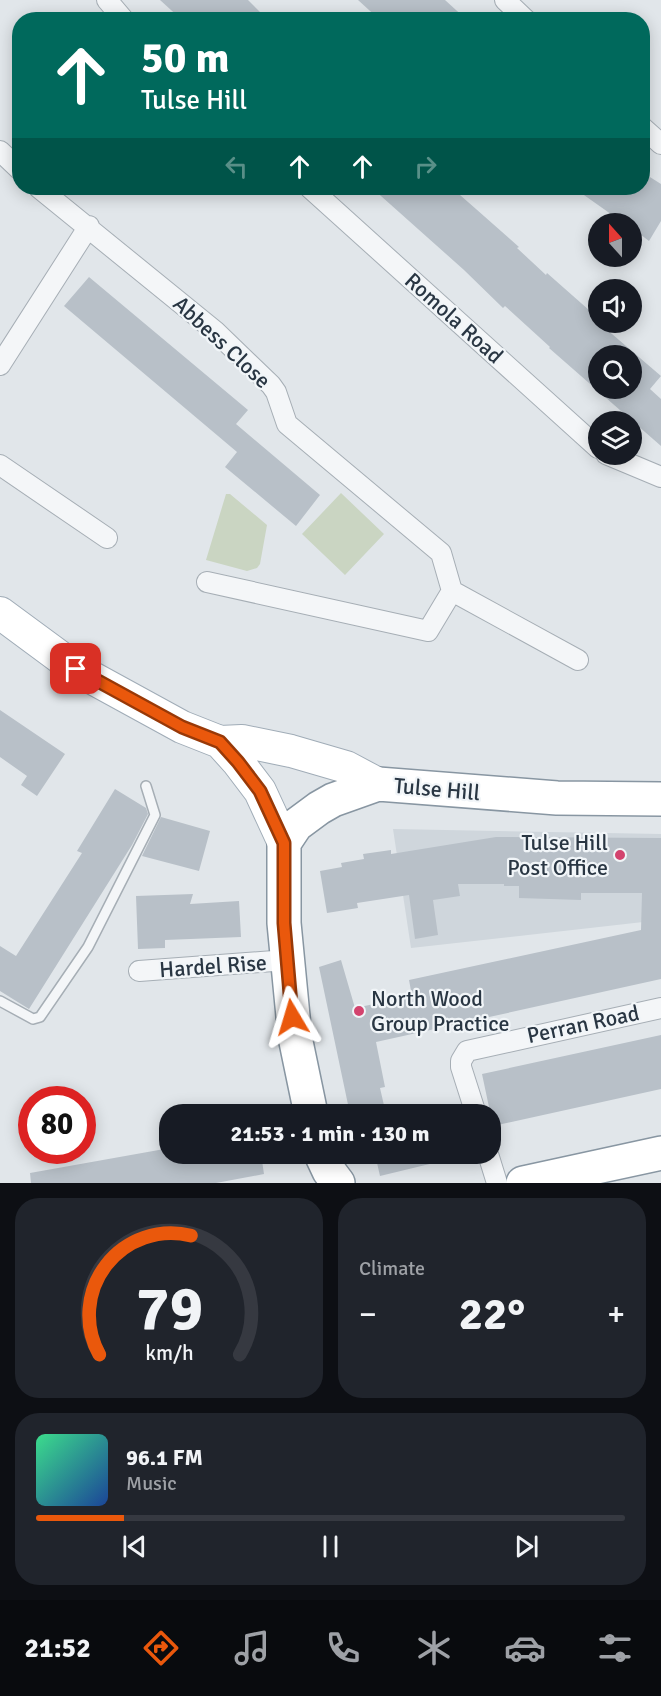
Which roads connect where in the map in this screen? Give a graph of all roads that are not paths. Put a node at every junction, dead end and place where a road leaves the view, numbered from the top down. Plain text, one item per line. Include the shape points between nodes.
1 (107, 0) edge
2 (505, 0) edge
3 (117, 12) edge
4 (518, 12) edge
5 (0, 151) edge
6 (12, 162) edge
7 (48, 195) edge
8 (318, 195) edge
9 (89, 226) junction
10 (0, 365) edge
11 (588, 439) edge
12 (0, 465) edge
13 (632, 465) edge
14 (661, 477) edge
15 (107, 538) dead end
16 (207, 582) dead end
17 (452, 591) junction
18 (0, 613) edge
19 (578, 660) dead end
20 (220, 742) junction
21 (378, 784) junction
22 (146, 786) dead end
23 (661, 799) edge
24 (284, 843) junction
25 (287, 960) junction
26 (139, 971) dead end
27 (0, 1000) edge
28 (661, 1008) edge
29 (308, 1104) edge
30 (473, 1104) edge
31 (661, 1153) edge
32 (314, 1164) edge
33 (326, 1164) edge
34 (491, 1164) edge
35 (535, 1182) edge
36 (309, 1183) edge
37 (338, 1183) edge
38 (497, 1183) edge

1 - 3 street
2 - 4 street
5 - 6 street
7 - 9 street, Abbess Close
8 - 11 street, Romola Road
9 - 10 street
9 - 17 street, Abbess Close via 214,331 271,385 287,424 441,553
12 - 15 street
13 - 14 street
16 - 17 street via 428,631
17 - 19 street
18 - 20 main road, Tulse Hill via 76,669 182,727
20 - 21 main road, Tulse Hill via 242,741 291,751 346,766
20 - 24 main road, Tulse Hill via 260,791
21 - 23 highway, Tulse Hill via 557,798
21 - 24 highway via 319,808 296,825
22 - 27 lane via 154,815 88,947 40,1017 33,1019
24 - 25 highway, Hardel Rise
25 - 26 street, Hardel Rise
25 - 29 highway, Hardel Rise via 295,1037
28 - 30 street, Perran Road via 467,1051 461,1067
31 - 35 highway
32 - 36 highway
33 - 37 highway
34 - 38 street

